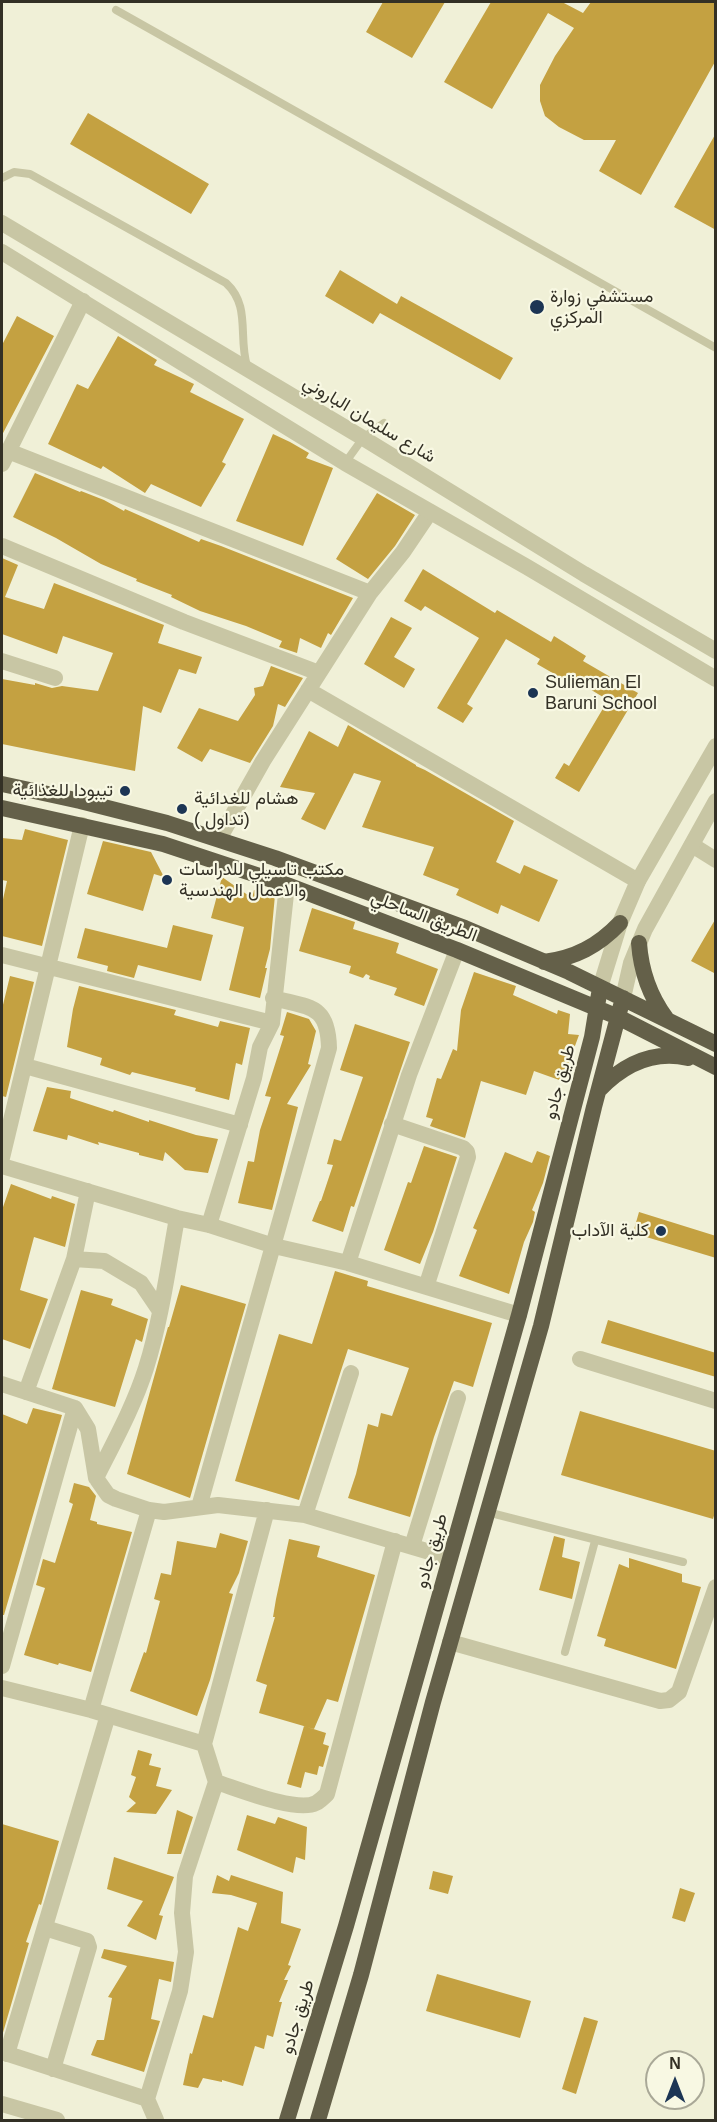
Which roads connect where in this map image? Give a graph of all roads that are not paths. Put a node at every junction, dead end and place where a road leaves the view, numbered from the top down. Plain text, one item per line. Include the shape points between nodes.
1 (116, 10) dead end
2 (2, 178) edge
3 (2, 223) edge
4 (2, 252) edge
5 (83, 301) junction
6 (716, 348) edge
7 (248, 370) junction
8 (384, 423) dead end
9 (363, 438) junction
10 (5, 457) edge
11 (345, 463) junction
12 (430, 512) junction
13 (2, 546) edge
14 (370, 593) junction
15 (716, 651) edge
16 (2, 661) edge
17 (319, 673) junction
18 (55, 678) dead end
19 (716, 679) edge
20 (308, 690) junction
21 (716, 746) edge
22 (2, 784) edge
23 (716, 801) edge
24 (2, 807) edge
25 (82, 825) junction
26 (219, 839) junction
27 (692, 845) junction
28 (716, 860) edge
29 (638, 881) junction
30 (287, 885) junction
31 (620, 923) junction
32 (639, 943) junction
33 (456, 950) junction
34 (2, 954) edge
35 (544, 962) junction
36 (48, 966) junction
37 (600, 988) junction
38 (273, 998) junction
39 (622, 998) junction
40 (597, 1009) junction
41 (618, 1017) junction
42 (667, 1018) junction
43 (272, 1023) junction
44 (716, 1044) edge
45 (708, 1064) edge
46 (25, 1066) junction
47 (598, 1091) junction
48 (392, 1124) junction
49 (240, 1125) junction
50 (2, 1158) edge
51 (2, 1166) edge
52 (88, 1191) junction
53 (177, 1218) junction
54 (209, 1225) junction
55 (274, 1246) junction
56 (74, 1259) junction
57 (348, 1263) junction
58 (426, 1287) junction
59 (160, 1311) junction
60 (519, 1316) junction
61 (580, 1359) dead end
62 (351, 1373) dead end
63 (2, 1384) edge
64 (26, 1392) junction
65 (459, 1398) dead end
66 (716, 1401) edge
67 (75, 1408) junction
68 (96, 1478) junction
69 (199, 1507) junction
70 (149, 1510) junction
71 (267, 1510) junction
72 (487, 1512) junction
73 (306, 1515) junction
74 (395, 1541) junction
75 (595, 1541) junction
76 (412, 1546) junction
77 (450, 1558) junction
78 (683, 1563) dead end
79 (716, 1587) edge
80 (450, 1642) junction
81 (565, 1652) dead end
82 (2, 1666) edge
83 (2, 1688) edge
84 (91, 1710) junction
85 (108, 1715) junction
86 (204, 1744) junction
87 (216, 1782) junction
88 (45, 1928) junction
89 (4, 2053) edge
90 (53, 2068) junction
91 (147, 2099) junction
92 (2, 2104) edge
93 (57, 2121) edge
94 (156, 2121) edge
95 (287, 2121) edge
96 (318, 2121) edge

1 - 6 lane
2 - 7 lane via 15,172 30,174 226,283 241,305
3 - 7 street, شارع سليمان الباروني
4 - 5 street
5 - 10 street
5 - 11 street
7 - 9 street, شارع سليمان الباروني
8 - 9 lane
9 - 11 lane
9 - 15 street, شارع سليمان الباروني
10 - 14 street
11 - 12 street
12 - 14 street
12 - 19 street
13 - 17 street
14 - 17 street
16 - 18 street
17 - 20 street
20 - 26 street
20 - 29 street
21 - 29 street
22 - 26 highway, الطريق الساحلي
23 - 27 street
24 - 25 highway, الطريق الساحلي
25 - 30 highway, الطريق الساحلي via 192,852
25 - 36 street
26 - 35 highway, الطريق الساحلي via 465,928
27 - 28 street
27 - 32 street
29 - 31 street
30 - 33 highway, الطريق الساحلي
30 - 38 street
31 - 35 highway via 586,950
31 - 37 street
32 - 39 street
32 - 42 highway via 649,990
33 - 40 highway, الطريق الساحلي
33 - 48 street
34 - 36 street
35 - 37 highway, الطريق الساحلي
36 - 43 street
36 - 46 street
37 - 39 highway, الطريق الساحلي
37 - 40 highway, طريق جادو
38 - 43 street
38 - 55 street via 312,1009 323,1016 329,1033 329,1048
39 - 41 highway
39 - 42 highway, الطريق الساحلي
40 - 41 highway, الطريق الساحلي
40 - 60 highway, طريق جادو
41 - 45 highway, الطريق الساحلي
41 - 47 highway
42 - 44 highway, الطريق الساحلي
43 - 49 street via 261,1047
45 - 47 highway via 678,1056 656,1056 614,1074
46 - 49 street
46 - 50 street
47 - 72 highway via 541,1326
48 - 57 street
48 - 58 street via 467,1152
49 - 54 street
51 - 52 street
52 - 53 street
52 - 56 street
53 - 54 street
53 - 59 street
54 - 55 street
55 - 57 street
55 - 69 street
56 - 59 street via 104,1261 141,1283
56 - 64 street
57 - 58 street
58 - 60 street
59 - 68 street via 146,1368
60 - 77 highway, طريق جادو
61 - 66 street
62 - 73 street
63 - 64 street
64 - 67 street
65 - 76 street
67 - 68 street via 88,1430
67 - 82 street
68 - 70 street via 108,1495
69 - 70 street
69 - 71 street
70 - 84 street
71 - 73 street
71 - 86 street
72 - 75 lane
72 - 80 highway
73 - 74 street
74 - 76 street
74 - 87 street via 327,1794 315,1803 291,1805
75 - 78 lane
75 - 81 lane
76 - 77 street
77 - 95 highway, طريق جادو
79 - 80 street via 679,1692 669,1700 660,1701
80 - 96 highway
83 - 84 street
84 - 85 street
85 - 86 street
85 - 88 street
86 - 87 street
87 - 91 street via 185,1876 184,1973
88 - 89 street
88 - 90 street via 81,1938 89,1947
89 - 90 street
90 - 91 street
91 - 94 street
92 - 93 street

